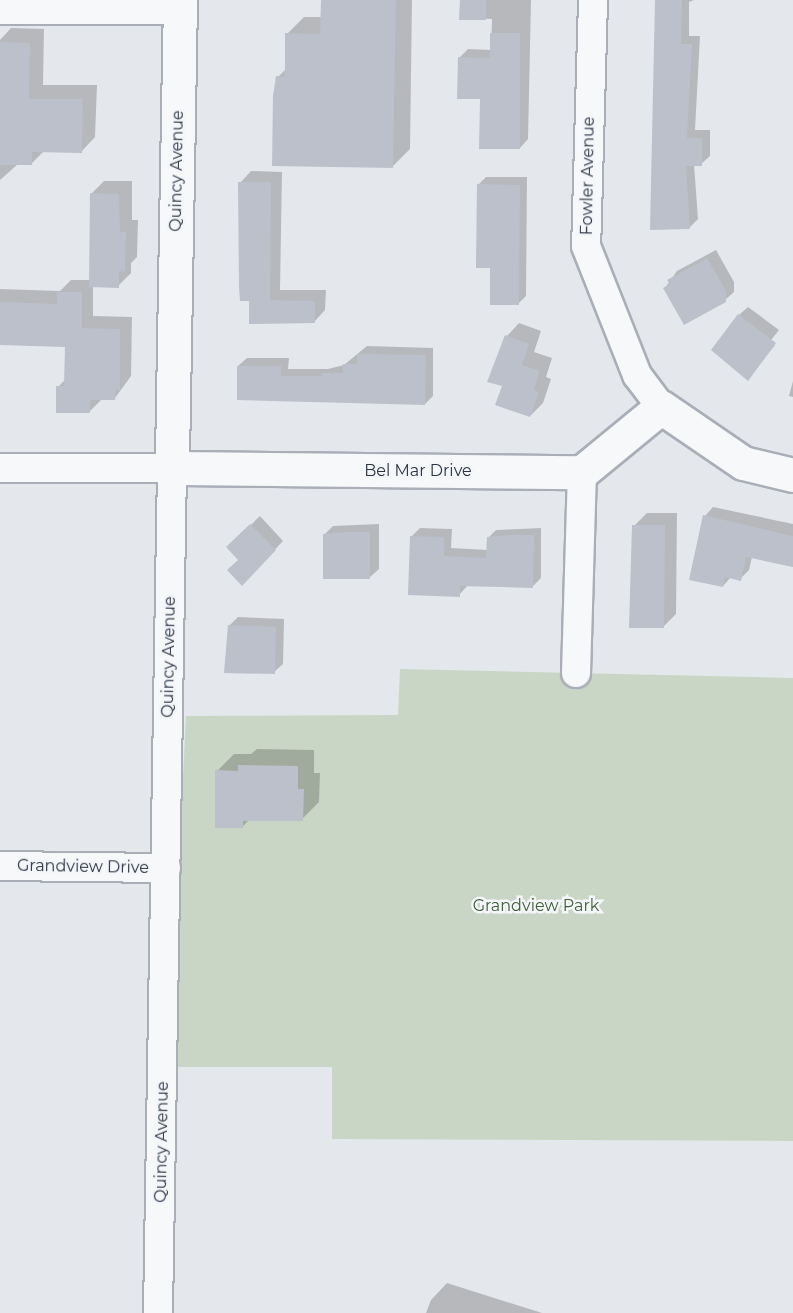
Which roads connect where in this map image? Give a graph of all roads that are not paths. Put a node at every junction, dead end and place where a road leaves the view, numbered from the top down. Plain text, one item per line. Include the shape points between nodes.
1 (593, 0) edge
2 (179, 5) edge
3 (0, 10) edge
4 (661, 407) junction
5 (0, 468) edge
6 (172, 468) junction
7 (582, 472) junction
8 (793, 475) edge
9 (576, 673) dead end
10 (0, 867) edge
11 (166, 868) junction
12 (158, 1313) edge

1 - 4 street, Fowler Avenue via 586,246 637,375
2 - 3 street
2 - 6 street, Quincy Avenue
4 - 7 street
4 - 8 street via 743,463
5 - 6 street, Bel Mar Drive
6 - 7 street, Bel Mar Drive
6 - 11 street, Quincy Avenue
7 - 9 street
10 - 11 street, Grandview Drive
11 - 12 street, Quincy Avenue

